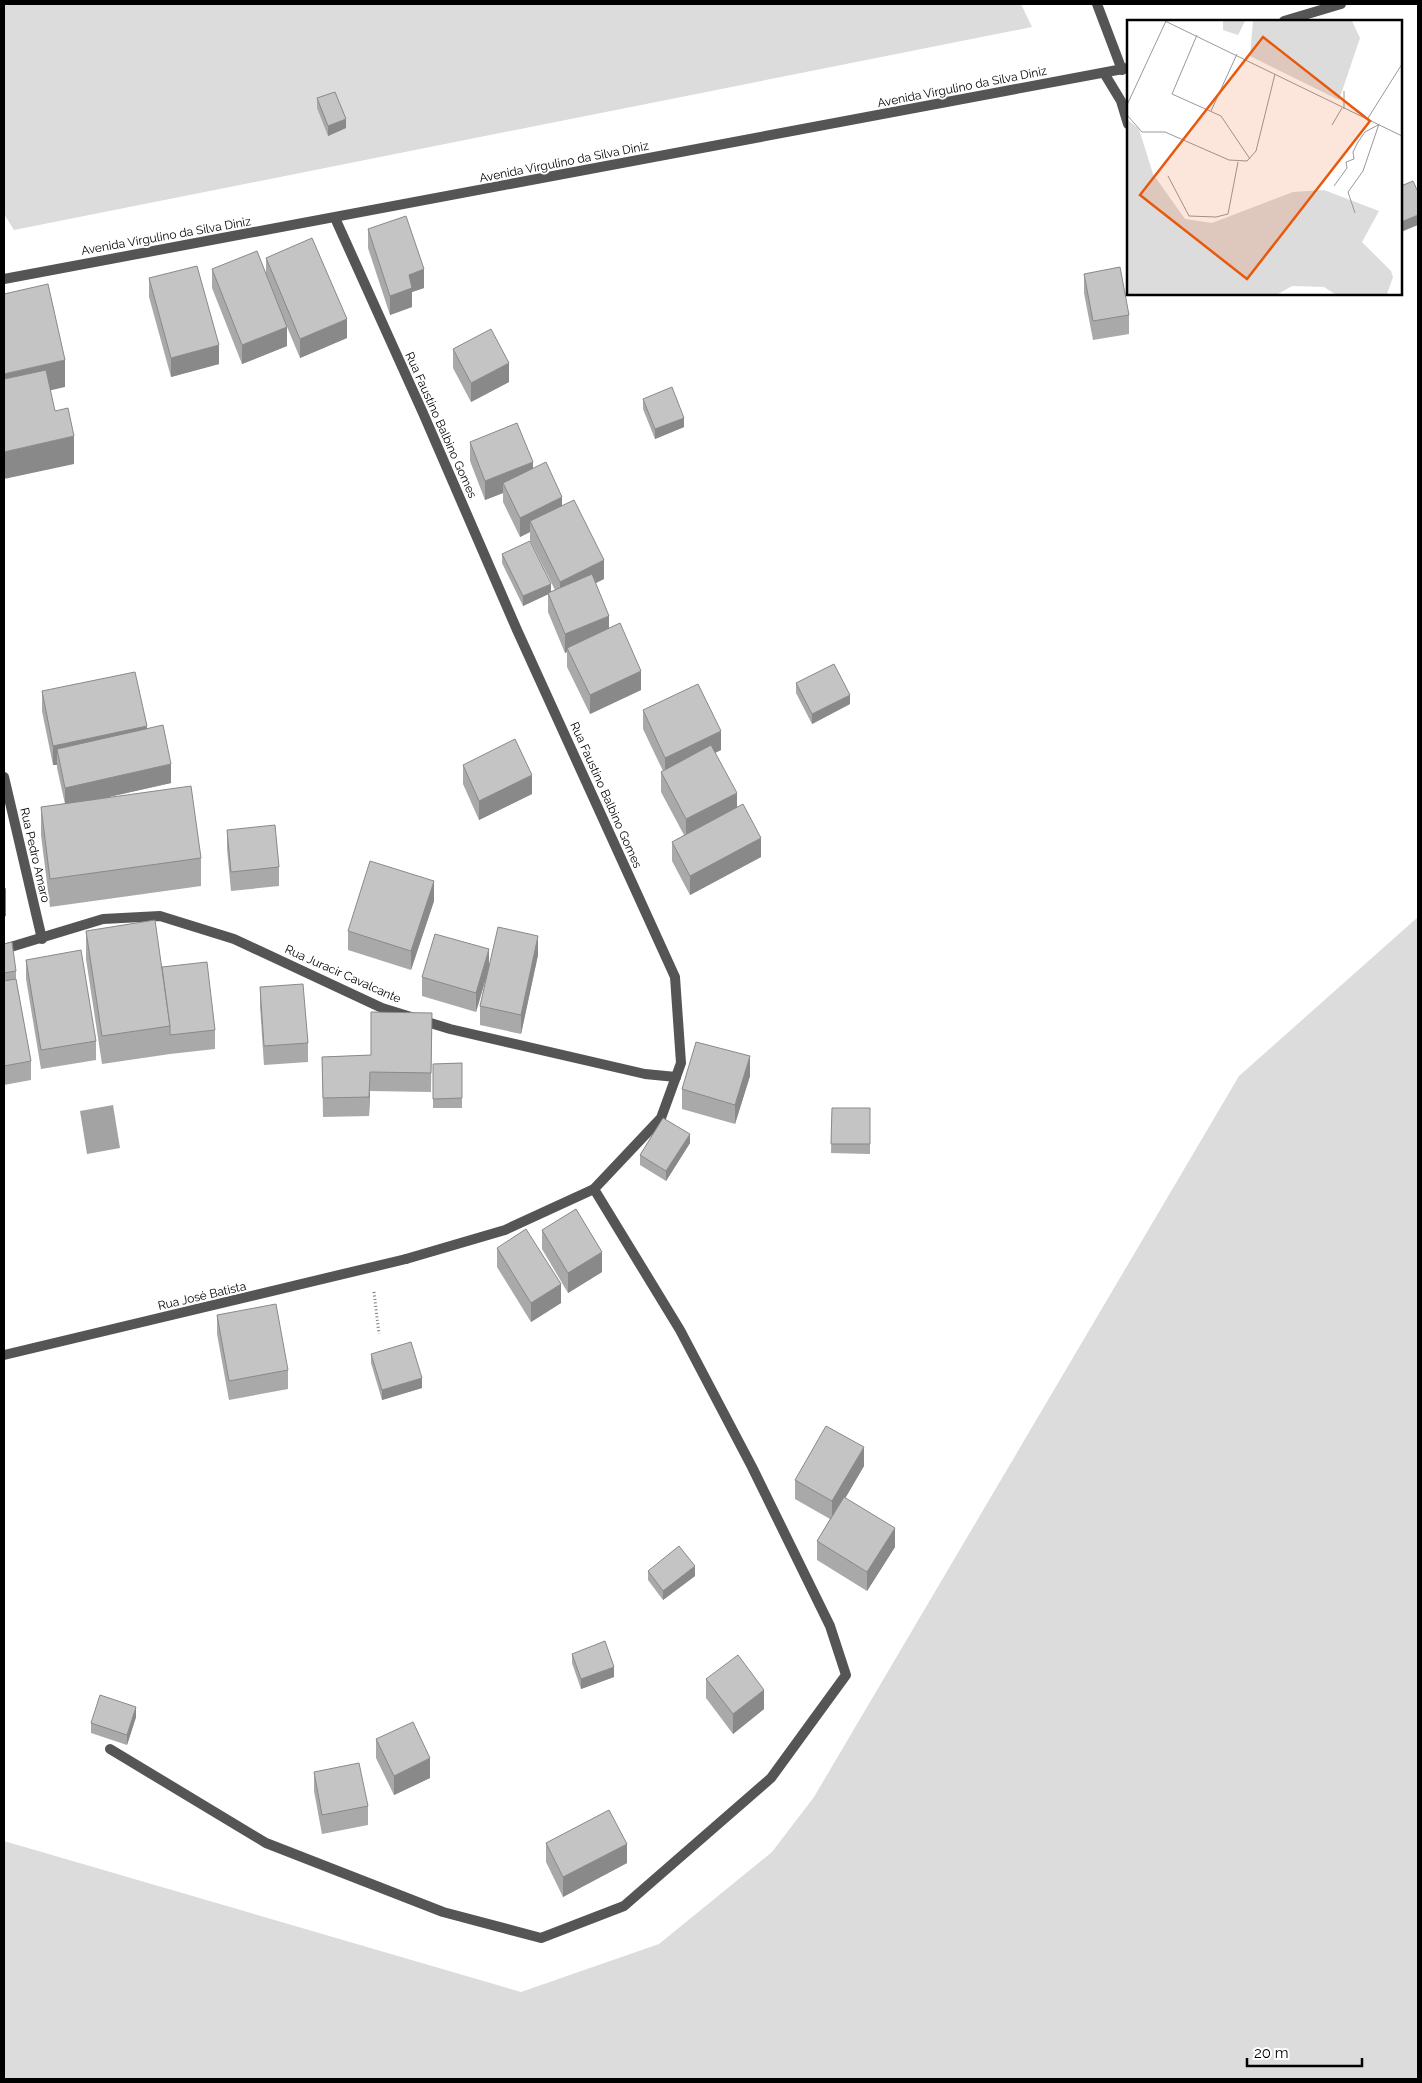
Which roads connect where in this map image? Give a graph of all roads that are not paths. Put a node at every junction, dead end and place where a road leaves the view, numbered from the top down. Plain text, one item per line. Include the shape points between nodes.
1 (1097, 4) edge
2 (1341, 4) edge
3 (1287, 20) edge
4 (1125, 69) edge
5 (1104, 73) junction
6 (1127, 121) edge
7 (335, 218) junction
8 (4, 279) edge
9 (4, 777) edge
10 (42, 939) junction
11 (4, 949) edge
12 (676, 1077) junction
13 (594, 1189) junction
14 (406, 1259) joint
15 (4, 1355) edge
16 (110, 1748) dead end

1 - 4 street
2 - 3 street
4 - 5 street, Avenida Virgulino da Silva Diniz
5 - 6 street via 1121,101
5 - 7 street, Avenida Virgulino da Silva Diniz
7 - 8 street, Avenida Virgulino da Silva Diniz
7 - 12 street, Rua Faustino Balbino Gomes via 516,630 674,977 681,1063
9 - 10 street, Rua Pedro Amaro
10 - 11 street, Rua Juracir Cavalcante
10 - 12 street, Rua Juracir Cavalcante via 103,919 160,916 234,940 382,1008 450,1029 645,1074
12 - 13 street, Rua Faustino Balbino Gomes via 661,1118
13 - 14 street, Rua Faustino Balbino Gomes via 505,1230
13 - 16 street via 680,1330 752,1467 830,1626 846,1675 771,1778 624,1906 541,1938 443,1912 266,1843
14 - 15 street, Rua José Batista

